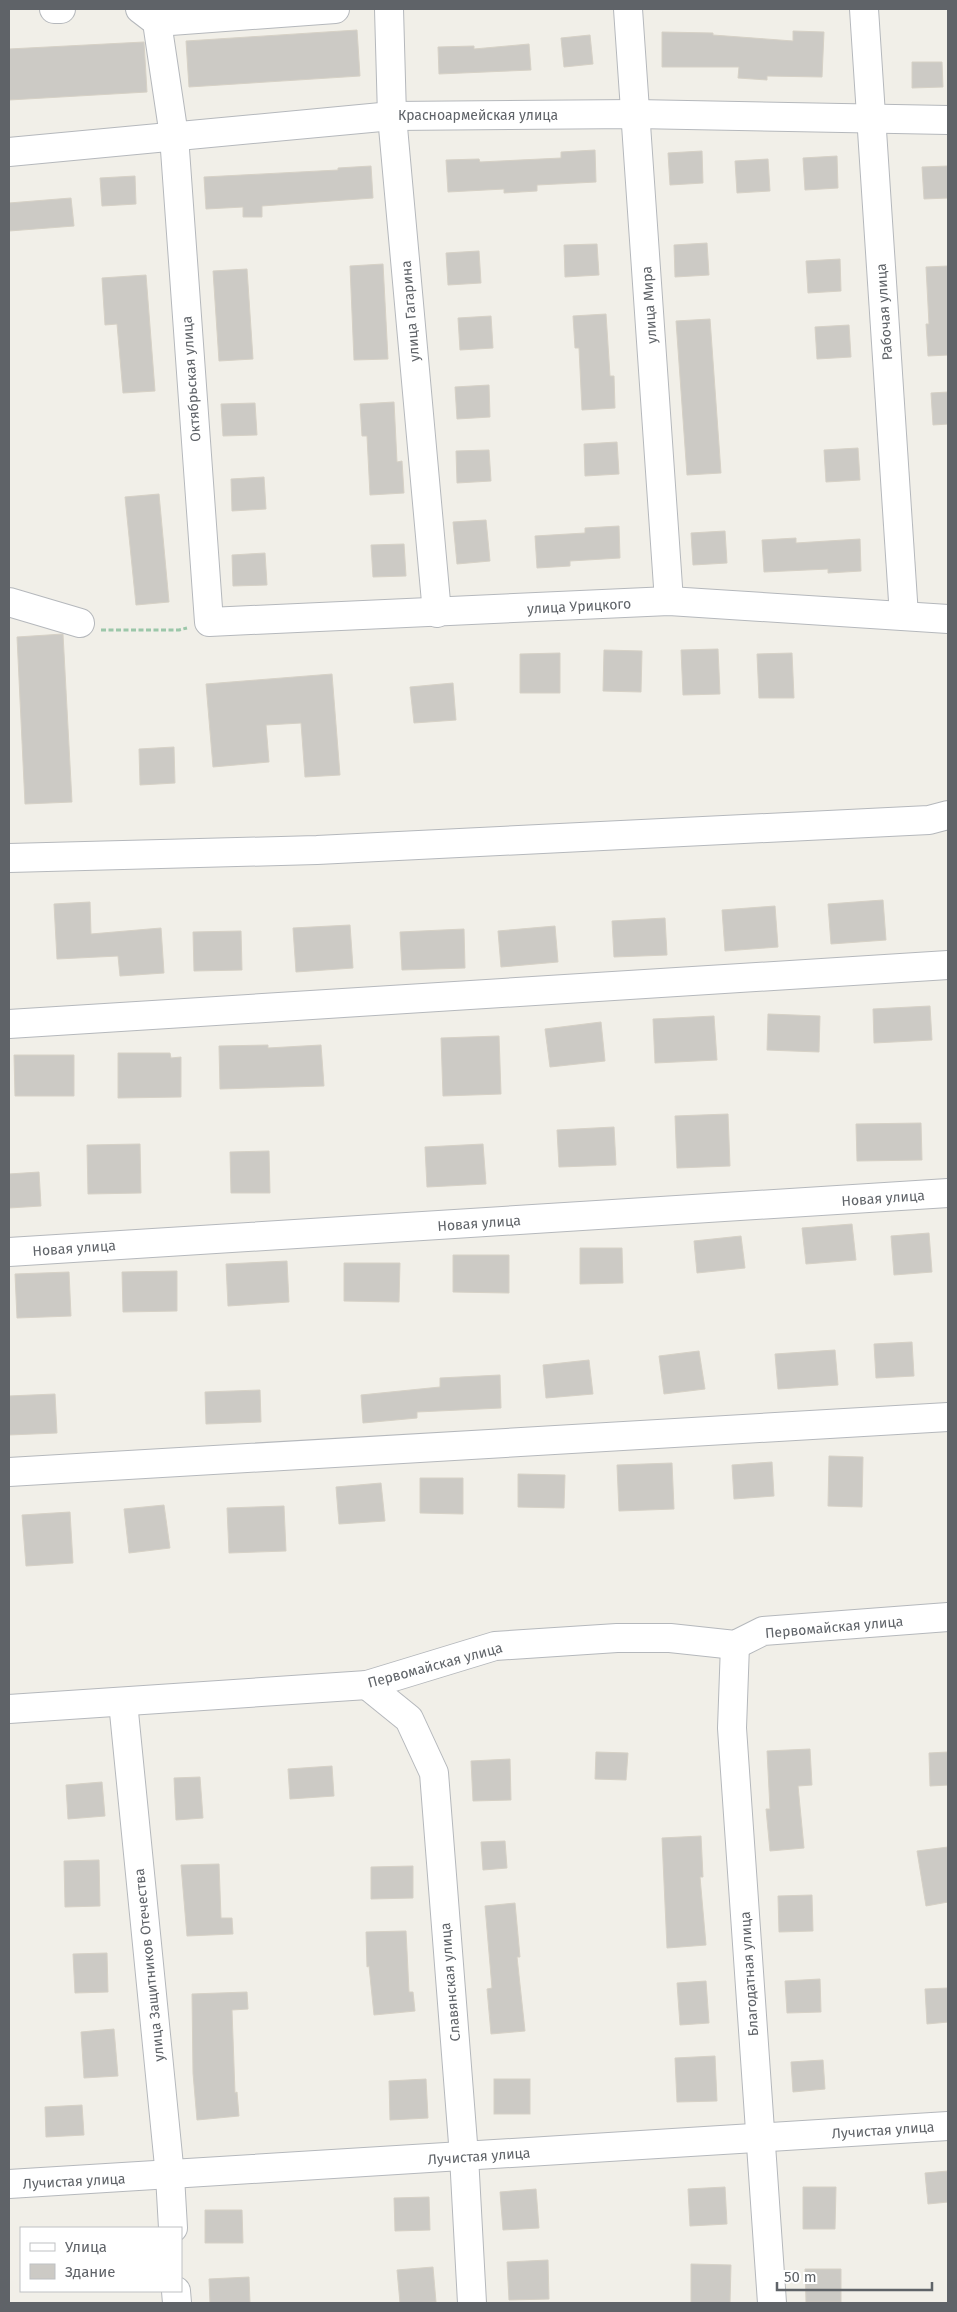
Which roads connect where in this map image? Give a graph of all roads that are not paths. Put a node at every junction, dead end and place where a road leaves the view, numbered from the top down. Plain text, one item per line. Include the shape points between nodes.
1 (54, 9) edge
2 (61, 9) edge
3 (335, 9) edge
4 (389, 9) edge
5 (628, 9) edge
6 (864, 9) edge
7 (148, 15) edge
8 (636, 114) junction
9 (392, 116) junction
10 (872, 119) junction
11 (948, 120) edge
12 (174, 136) junction
13 (9, 152) edge
14 (669, 601) junction
15 (9, 602) edge
16 (437, 613) junction
17 (904, 616) junction
18 (948, 619) edge
19 (209, 622) joint
20 (80, 623) road end
21 (948, 815) edge
22 (9, 858) edge
23 (948, 965) edge
24 (9, 1024) edge
25 (948, 1194) edge
26 (9, 1252) edge
27 (948, 1417) edge
28 (9, 1472) edge
29 (948, 1617) edge
30 (734, 1645) junction
31 (367, 1685) junction
32 (123, 1702) junction
33 (9, 1709) edge
34 (948, 2126) edge
35 (760, 2138) junction
36 (464, 2156) junction
37 (170, 2176) junction
38 (9, 2184) edge
39 (173, 2227) edge
40 (472, 2303) edge
41 (772, 2303) edge

1 - 2 street
3 - 7 street
4 - 9 street, улица Гагарина
5 - 8 street, улица Мира
6 - 10 street, Рабочая улица
7 - 12 street, Октябрьская улица
8 - 9 street, Красноармейская улица
8 - 10 street, Красноармейская улица
8 - 14 street, улица Мира
9 - 12 street, Красноармейская улица
9 - 16 street, улица Гагарина
10 - 11 street, Красноармейская улица
10 - 17 street, Рабочая улица
12 - 13 street, Красноармейская улица
12 - 19 street, Октябрьская улица
14 - 16 street, улица Урицкого
14 - 17 street, улица Урицкого
15 - 20 street
16 - 19 street, улица Урицкого
17 - 18 street, улица Урицкого
21 - 22 street via 929,820 317,850
23 - 24 street
25 - 26 street, Новая улица
27 - 28 street
29 - 30 street, Первомайская улица via 763,1631
30 - 31 street, Первомайская улица via 661,1638 617,1638 495,1646
30 - 35 street, Благодатная улица via 732,1728
31 - 32 street, Первомайская улица
31 - 36 street, Славянская улица via 409,1719 434,1773
32 - 33 street, Первомайская улица
32 - 37 street, улица Защитников Отечества
34 - 35 street, Лучистая улица
35 - 36 street, Лучистая улица
35 - 41 street, Благодатная улица
36 - 37 street, Лучистая улица
36 - 40 street, Славянская улица
37 - 38 street, Лучистая улица
37 - 39 street, улица Защитников Отечества

